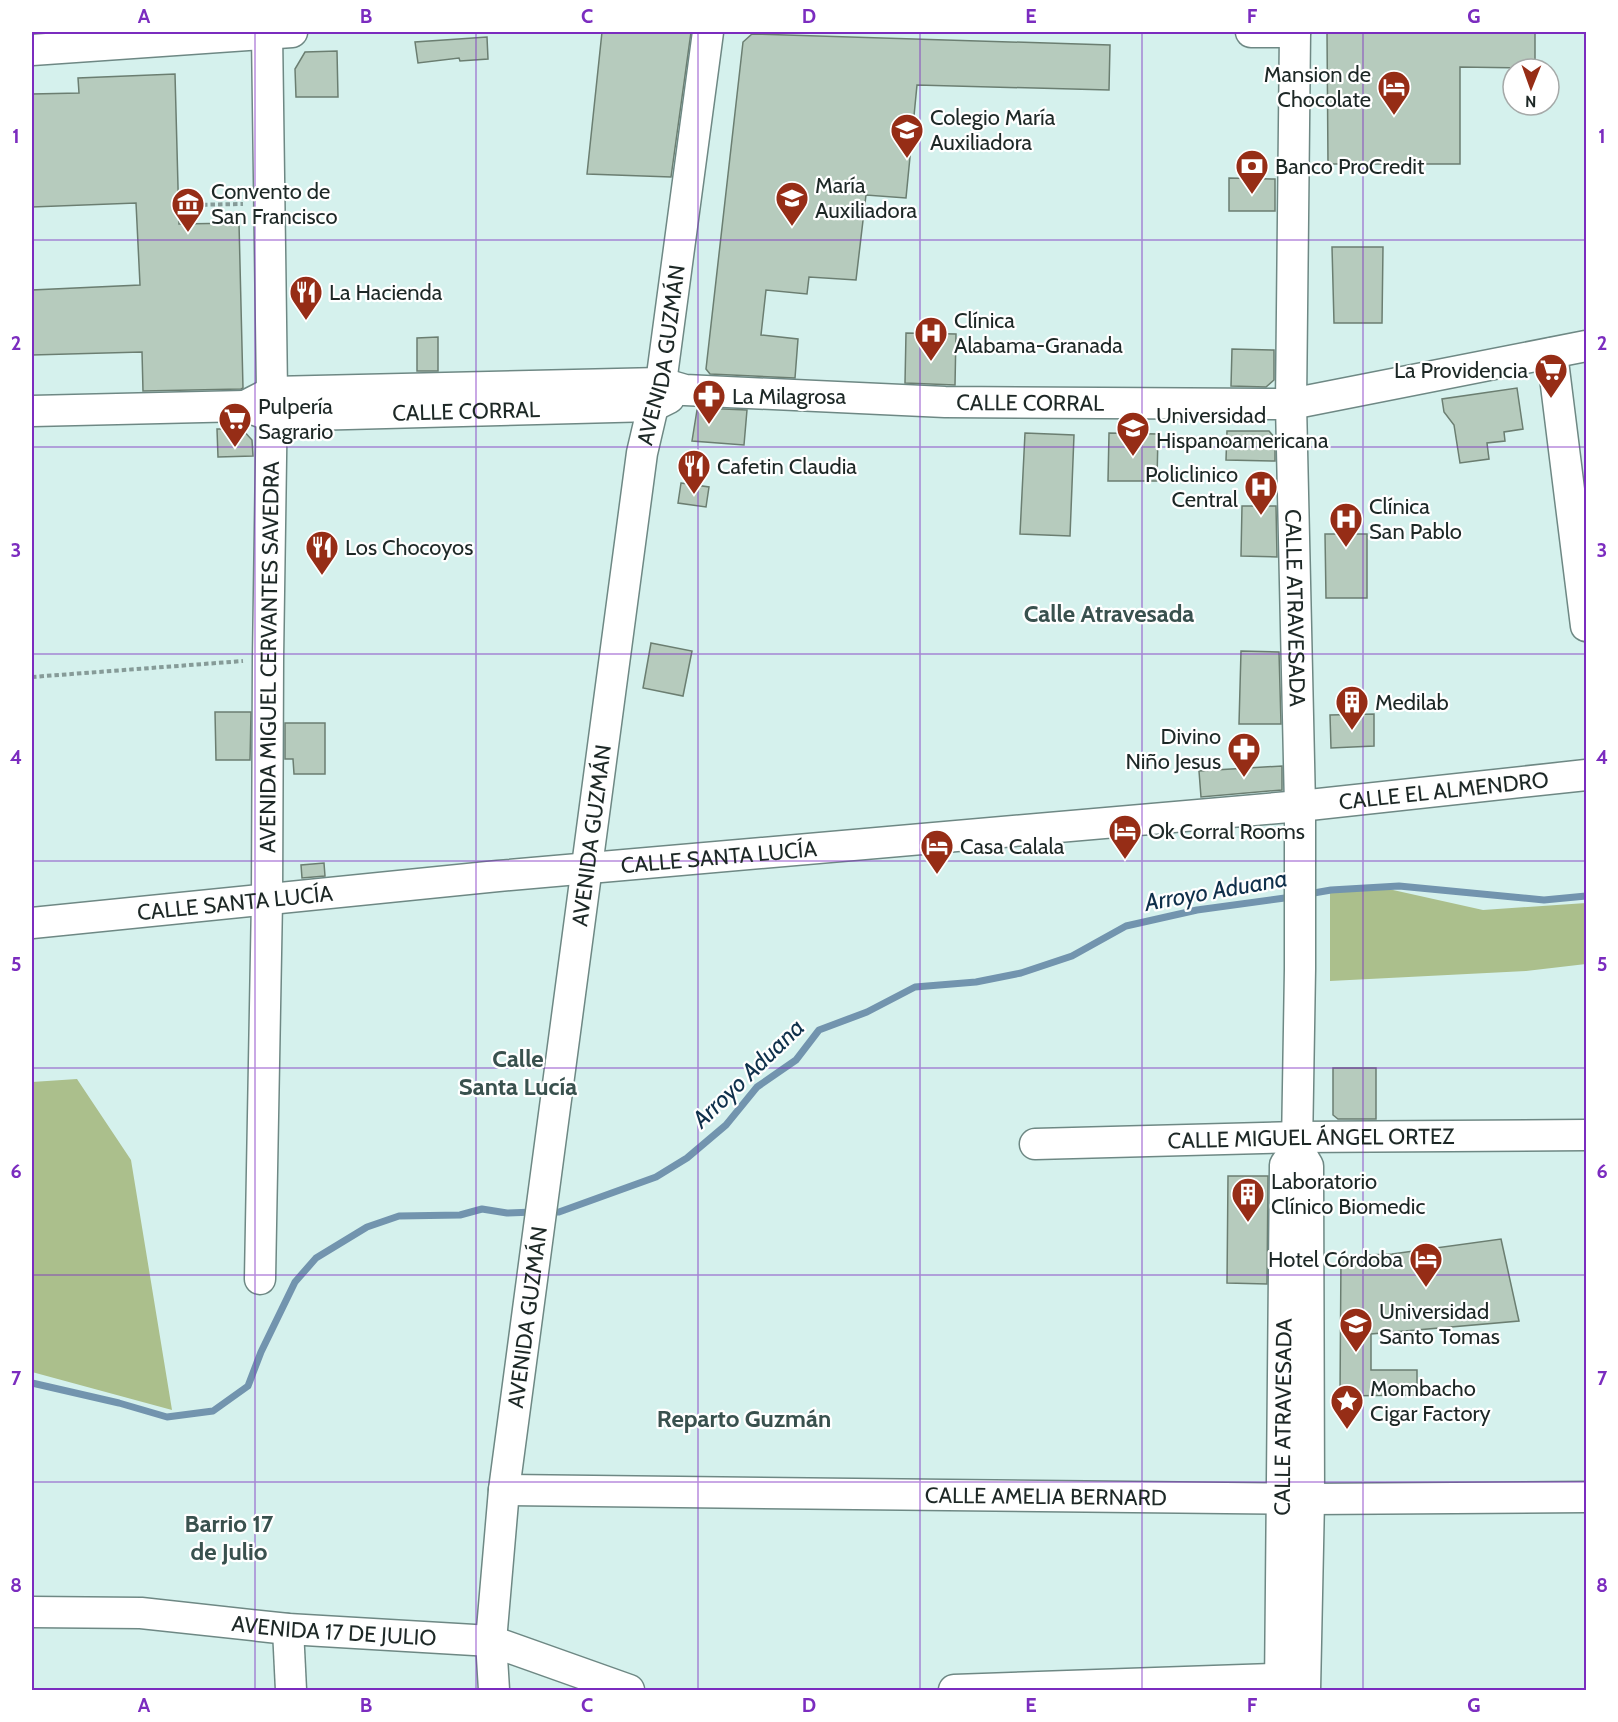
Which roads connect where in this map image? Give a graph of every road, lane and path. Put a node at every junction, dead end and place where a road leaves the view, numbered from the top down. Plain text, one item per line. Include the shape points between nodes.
1 (280, 32) edge
2 (708, 32) edge
3 (1251, 32) edge
4 (1295, 32) edge
5 (32, 50) edge
6 (268, 204) junction
7 (188, 205) dead end
8 (1587, 346) edge
9 (1552, 353) junction
10 (666, 393) junction
11 (263, 404) junction
12 (1291, 404) junction
13 (32, 411) edge
14 (1587, 626) edge
15 (268, 659) junction
16 (32, 677) edge
17 (1587, 775) edge
18 (1300, 806) junction
19 (586, 870) junction
20 (267, 900) junction
21 (32, 923) edge
22 (1587, 1135) edge
23 (1297, 1142) junction
24 (1035, 1144) dead end
25 (261, 1279) dead end
26 (504, 1490) junction
27 (1587, 1497) edge
28 (1296, 1499) junction
29 (32, 1612) edge
30 (288, 1629) junction
31 (491, 1641) junction
32 (1293, 1684) edge
33 (291, 1690) edge
34 (494, 1690) edge
35 (629, 1690) edge
36 (954, 1690) edge

1 - 5 street
1 - 6 street, AVENIDA MIGUEL CERVANTES SAVEDRA
2 - 10 street, AVENIDA GUZMÁN
3 - 4 street
4 - 12 street, CALLE ATRAVESADA
6 - 7 path
6 - 11 street, AVENIDA MIGUEL CERVANTES SAVEDRA
8 - 9 street, CALLE CORRAL
9 - 12 street, CALLE CORRAL
9 - 14 street
10 - 11 street, CALLE CORRAL
10 - 12 street, CALLE CORRAL via 945,402
10 - 19 street, AVENIDA GUZMÁN via 642,453
11 - 13 street, CALLE CORRAL
11 - 15 street, AVENIDA MIGUEL CERVANTES SAVEDRA
12 - 18 street, CALLE ATRAVESADA
15 - 16 path
15 - 20 street, AVENIDA MIGUEL CERVANTES SAVEDRA
17 - 18 street, CALLE EL ALMENDRO
18 - 19 street, CALLE SANTA LUCÍA
18 - 23 street, CALLE ATRAVESADA
19 - 20 street, CALLE SANTA LUCÍA
19 - 26 street, AVENIDA GUZMÁN
20 - 21 street, CALLE SANTA LUCÍA
20 - 25 street, AVENIDA MIGUEL CERVANTES SAVEDRA
22 - 23 street, CALLE MIGUEL ÁNGEL ORTEZ
23 - 24 street, CALLE MIGUEL ÁNGEL ORTEZ
23 - 28 street, CALLE ATRAVESADA via 1285,1166 1296,1316
26 - 28 street, CALLE AMELIA BERNARD
26 - 31 street, AVENIDA GUZMÁN
27 - 28 street, CALLE AMELIA BERNARD
28 - 32 street, CALLE ATRAVESADA
29 - 30 street, AVENIDA 17 DE JULIO via 141,1613
30 - 31 street, AVENIDA 17 DE JULIO
30 - 33 street
31 - 34 street, AVENIDA GUZMÁN
31 - 35 street, AVENIDA 17 DE JULIO
32 - 36 street

